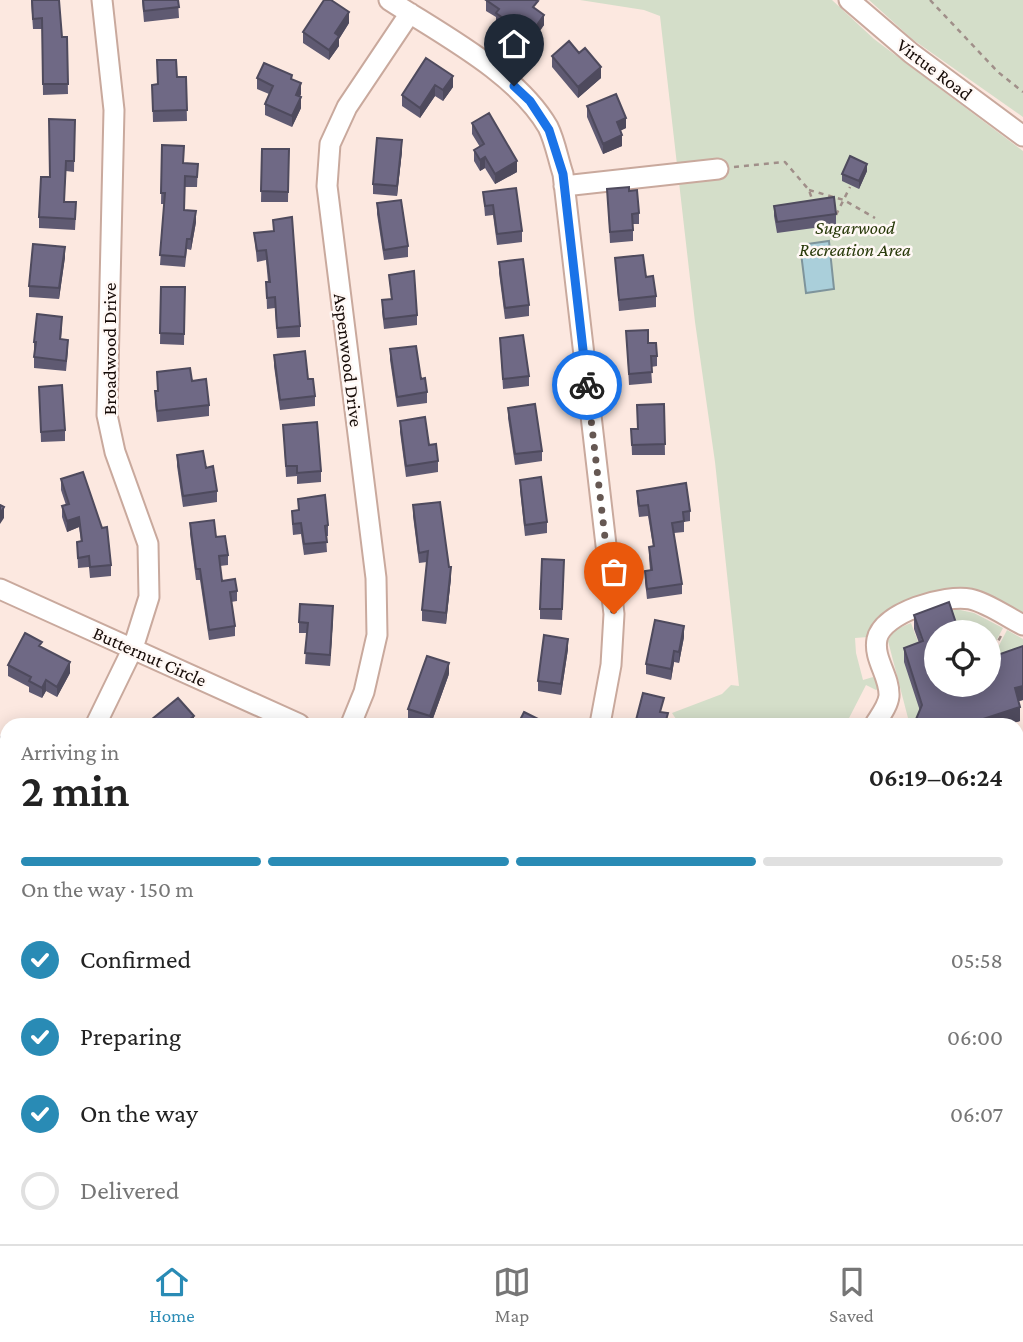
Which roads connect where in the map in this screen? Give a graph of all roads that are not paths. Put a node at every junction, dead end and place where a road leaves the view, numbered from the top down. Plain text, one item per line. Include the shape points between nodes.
1 (102, 0) edge
2 (389, 0) edge
3 (849, 0) edge
4 (410, 13) junction
5 (1023, 136) edge
6 (718, 169) road end
7 (564, 186) junction
8 (0, 589) edge
9 (1014, 626) edge
10 (133, 648) junction
11 (99, 718) edge
12 (286, 718) edge
13 (353, 718) edge
14 (601, 718) edge
15 (878, 718) edge

1 - 10 street, Broadwood Drive via 114,110 107,415 115,452 148,544 149,597
2 - 4 street
3 - 5 street, Virtue Road via 911,53
4 - 7 street via 498,72 530,101 549,130
4 - 13 street, Aspenwood Drive via 347,107 330,144 327,186 376,578 377,635
6 - 7 street
7 - 14 street via 614,614
8 - 10 street, Butternut Circle
9 - 15 street via 974,600 961,598 896,615 877,638 889,697
10 - 11 street, Broadwood Drive
10 - 12 street, Butternut Circle

